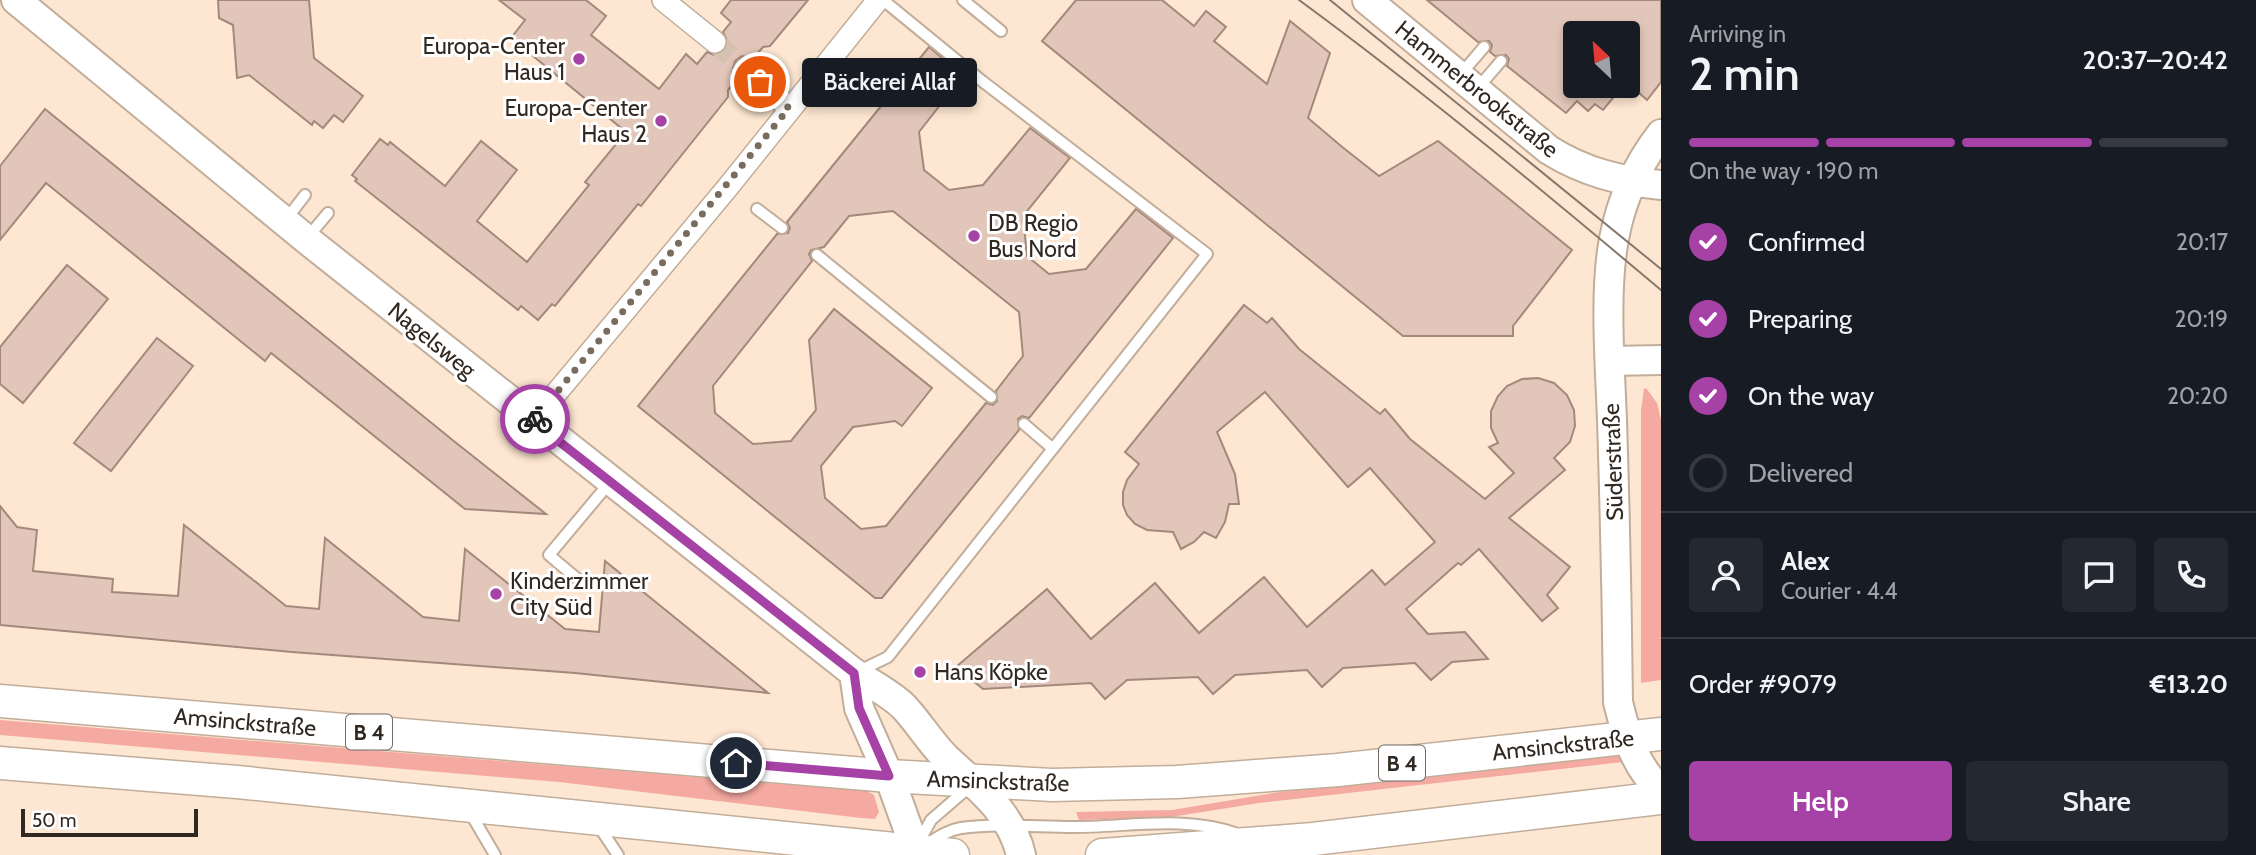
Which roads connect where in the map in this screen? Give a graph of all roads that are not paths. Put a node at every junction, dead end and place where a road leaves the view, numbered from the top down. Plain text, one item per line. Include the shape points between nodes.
1 (16, 0) edge
2 (663, 0) edge
3 (880, 0) edge
4 (962, 0) edge
5 (1367, 0) edge
6 (1001, 31) dead end
7 (715, 42) tunnel mouth
8 (1484, 47) dead end
9 (1501, 61) dead end
10 (745, 69) tunnel mouth
11 (1468, 83) junction
12 (789, 108) junction
13 (1661, 134) edge
14 (1631, 182) junction
15 (1661, 185) edge
16 (305, 195) dead end
17 (757, 209) dead end
18 (328, 213) dead end
19 (782, 228) dead end
20 (295, 230) junction
21 (817, 255) dead end
22 (1661, 360) edge
23 (1610, 361) junction
24 (991, 397) dead end
25 (533, 421) junction
26 (1024, 424) dead end
27 (1052, 448) junction
28 (611, 481) junction
29 (580, 582) dead end
30 (854, 673) junction
31 (0, 701) edge
32 (1661, 734) edge
33 (1626, 738) junction
34 (0, 763) edge
35 (889, 776) junction
36 (975, 782) junction
37 (1661, 790) edge
38 (1661, 798) edge
39 (465, 804) junction
40 (592, 817) junction
41 (1011, 826) junction
42 (1264, 844) junction
43 (916, 853) edge
44 (495, 855) edge
45 (618, 855) edge
46 (953, 855) edge
47 (1021, 855) edge
48 (1102, 855) edge

1 - 20 street, Nagelsweg
2 - 7 street
3 - 12 street
3 - 27 lane via 1206,254
4 - 6 lane
5 - 11 street, Hammerbrookstraße
8 - 11 lane
9 - 11 lane
10 - 12 street
11 - 14 street, Hammerbrookstraße via 1549,150 1602,175
12 - 25 street
13 - 14 street, Süderstraße
14 - 15 street, Hammerbrookstraße
14 - 23 street, Süderstraße via 1614,240
16 - 20 lane
17 - 19 lane
18 - 20 lane
20 - 25 street, Nagelsweg
21 - 24 lane
22 - 23 street
23 - 33 street, Süderstraße via 1618,702
25 - 28 street, Nagelsweg
26 - 27 lane
27 - 30 lane via 888,657
28 - 29 lane via 549,555
28 - 30 street, Nagelsweg
30 - 35 street via 859,708
30 - 36 street, Nagelsweg via 905,708 946,758
31 - 35 main road, Amsinckstraße / B 4
32 - 33 main road, Amsinckstraße / B 4
33 - 36 main road, Amsinckstraße / B 4 via 1338,770 1177,782
33 - 37 street, Süderstraße
34 - 39 main road
35 - 36 main road, Amsinckstraße / B 4
35 - 43 street
36 - 41 street, Nagelsweg
36 - 43 lane via 931,820
38 - 42 main road
39 - 40 main road
39 - 44 lane
40 - 43 main road
40 - 45 lane
41 - 42 lane via 1180,823 1216,826
41 - 43 lane via 960,828
41 - 47 street, Nagelsweg
42 - 48 main road
43 - 46 main road

